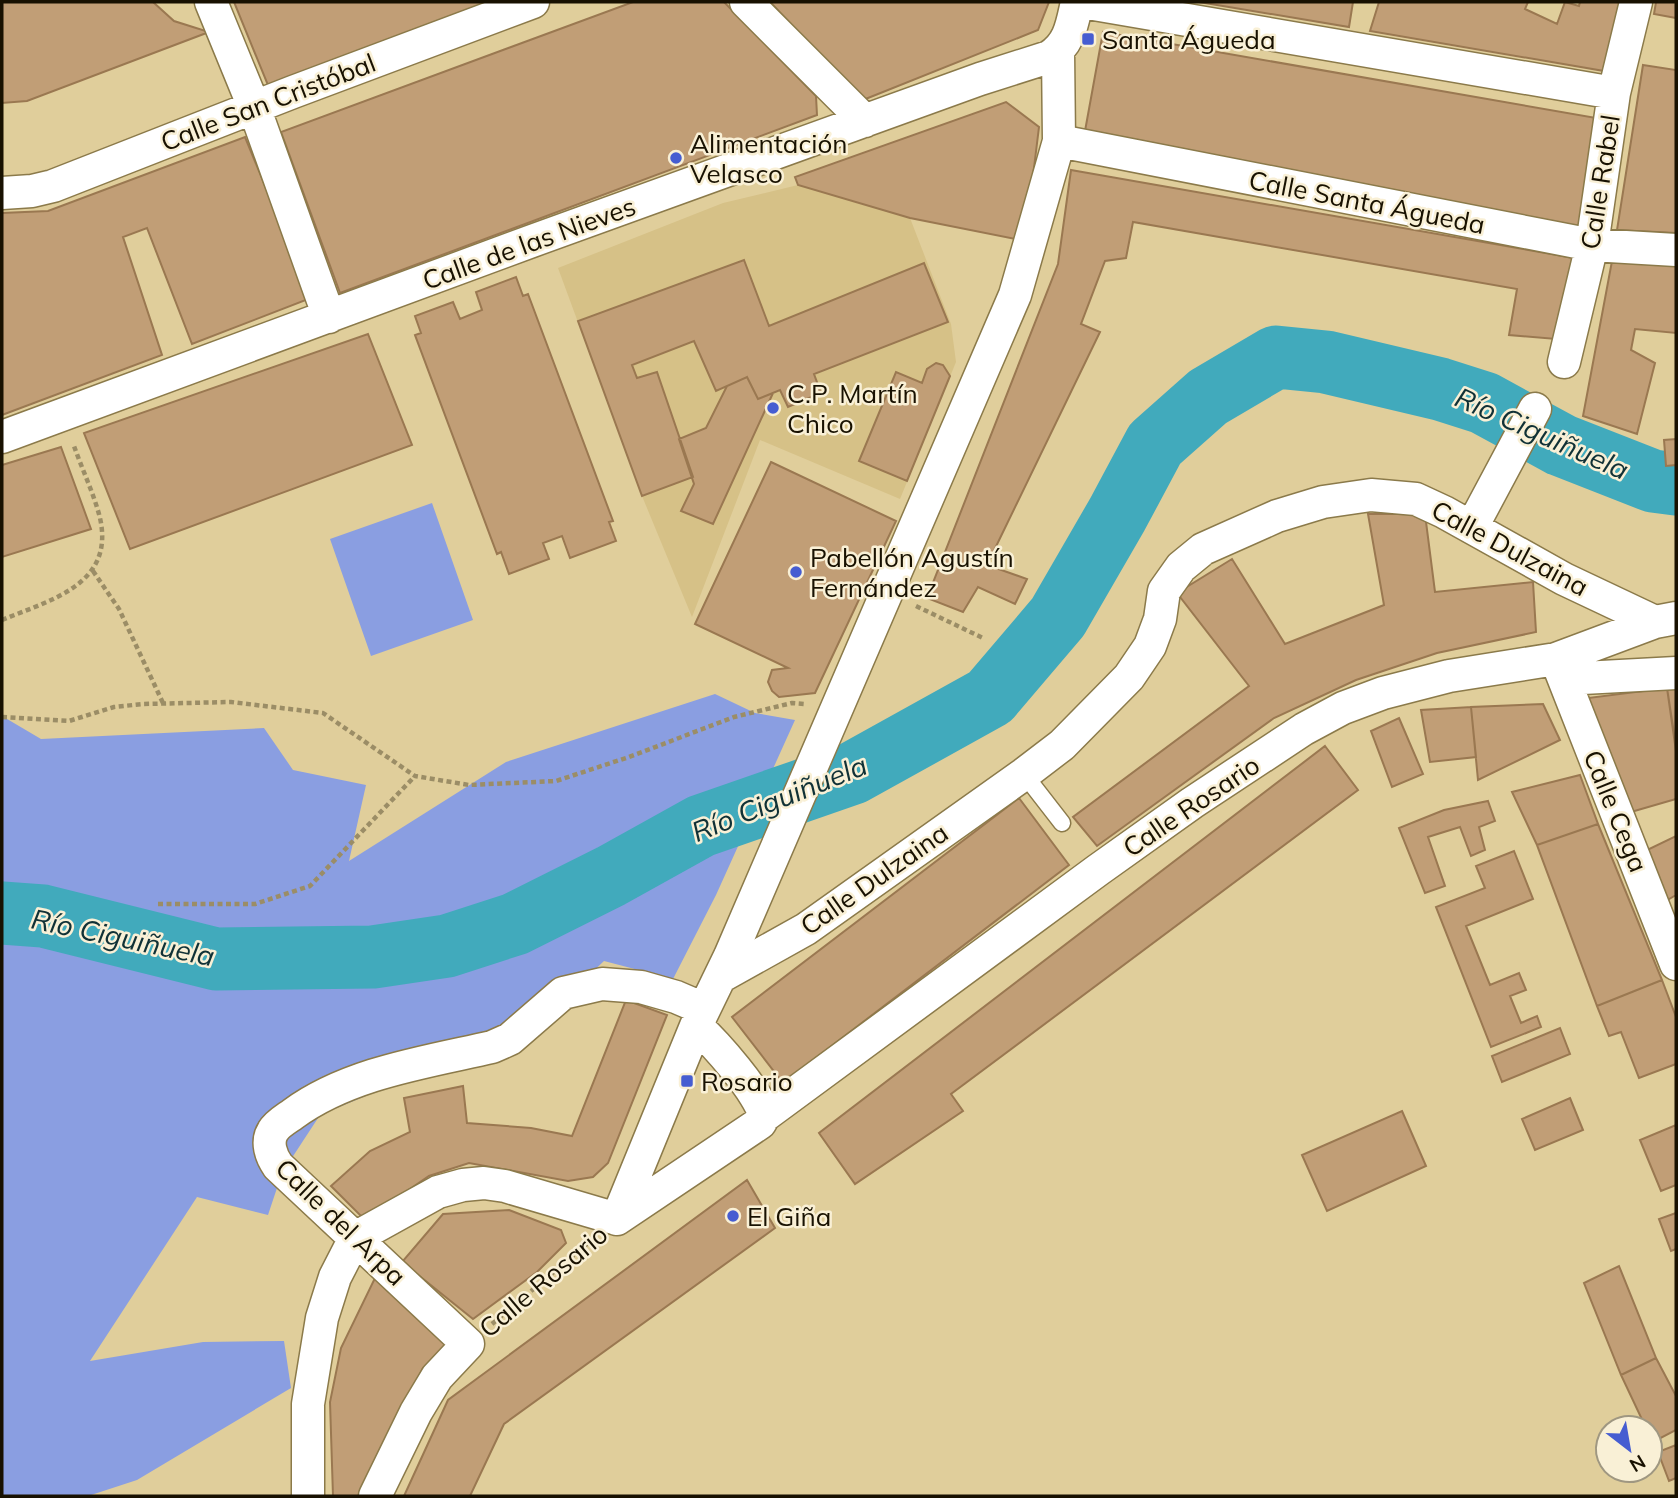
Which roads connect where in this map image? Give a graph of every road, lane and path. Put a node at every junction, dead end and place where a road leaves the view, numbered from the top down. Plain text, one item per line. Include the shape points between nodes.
1 (211, 2) edge
2 (533, 2) edge
3 (746, 2) edge
4 (1079, 2) edge
5 (1636, 2) edge
6 (1058, 51) junction
7 (1614, 93) junction
8 (254, 107) junction
9 (865, 121) junction
10 (1059, 141) junction
11 (2, 193) edge
12 (1592, 246) junction
13 (1676, 250) edge
14 (329, 317) junction
15 (1564, 362) dead end
16 (1535, 409) dead end
17 (63, 415) junction
18 (2, 437) edge
19 (1472, 527) junction
20 (93, 571) junction
21 (886, 592) junction
22 (2, 620) edge
23 (1665, 620) edge
24 (985, 639) dead end
25 (1560, 669) junction
26 (1676, 673) edge
27 (163, 703) junction
28 (837, 706) junction
29 (2, 717) edge
30 (1024, 774) junction
31 (415, 776) junction
32 (1062, 822) dead end
33 (158, 904) dead end
34 (1676, 961) edge
35 (720, 977) junction
36 (700, 1017) junction
37 (764, 1116) junction
38 (617, 1219) junction
39 (355, 1238) junction
40 (468, 1344) junction
41 (308, 1496) edge
42 (375, 1496) edge

1 - 8 street
2 - 8 street, Calle San Cristóbal
3 - 9 street
4 - 6 street via 1070,32
4 - 7 street
5 - 7 street, Calle Rabel
6 - 9 street, Calle de las Nieves
6 - 10 street
7 - 12 street, Calle Rabel
8 - 11 street, Calle San Cristóbal via 53,186
8 - 14 street
9 - 14 street, Calle de las Nieves
10 - 12 street, Calle Santa Águeda
10 - 21 street via 1015,295
12 - 13 street, Calle Santa Águeda
12 - 15 street, Calle Rabel
14 - 17 street, Calle de las Nieves
16 - 19 street
17 - 18 street, Calle de las Nieves
17 - 20 path via 100,518 102,541
19 - 23 street, Calle Dulzaina via 1564,579
19 - 30 street, Calle Dulzaina via 1416,499 1371,495 1323,502 1277,516 1203,549 1181,567 1164,591 1150,646 1129,677 1062,745
20 - 22 path via 61,596
20 - 27 path via 119,609
21 - 24 path
21 - 28 street
23 - 25 street, Calle Rosario
25 - 26 street, Calle Rosario
25 - 34 street, Calle Cega
25 - 37 street, Calle Rosario via 1450,676 1382,693 1304,729 1098,870
27 - 29 path via 114,707 69,721
27 - 31 path via 232,702 323,713
28 - 31 path via 792,703 734,717 556,781 469,785
28 - 35 street
30 - 32 lane
30 - 35 street, Calle Dulzaina via 806,929
31 - 33 path via 310,887 255,904
35 - 36 street
36 - 37 street
36 - 38 street
36 - 39 street, Calle del Arpa via 676,997 641,987 602,984 563,993 510,1039 492,1047 350,1082 306,1105 271,1133 272,1158
37 - 38 street, Calle Rosario
38 - 39 street via 484,1183 438,1192
38 - 40 path, Calle Rosario
39 - 40 street, Calle del Arpa
39 - 41 street via 335,1276 322,1318 308,1404
40 - 42 street, Calle Rosario via 437,1377

